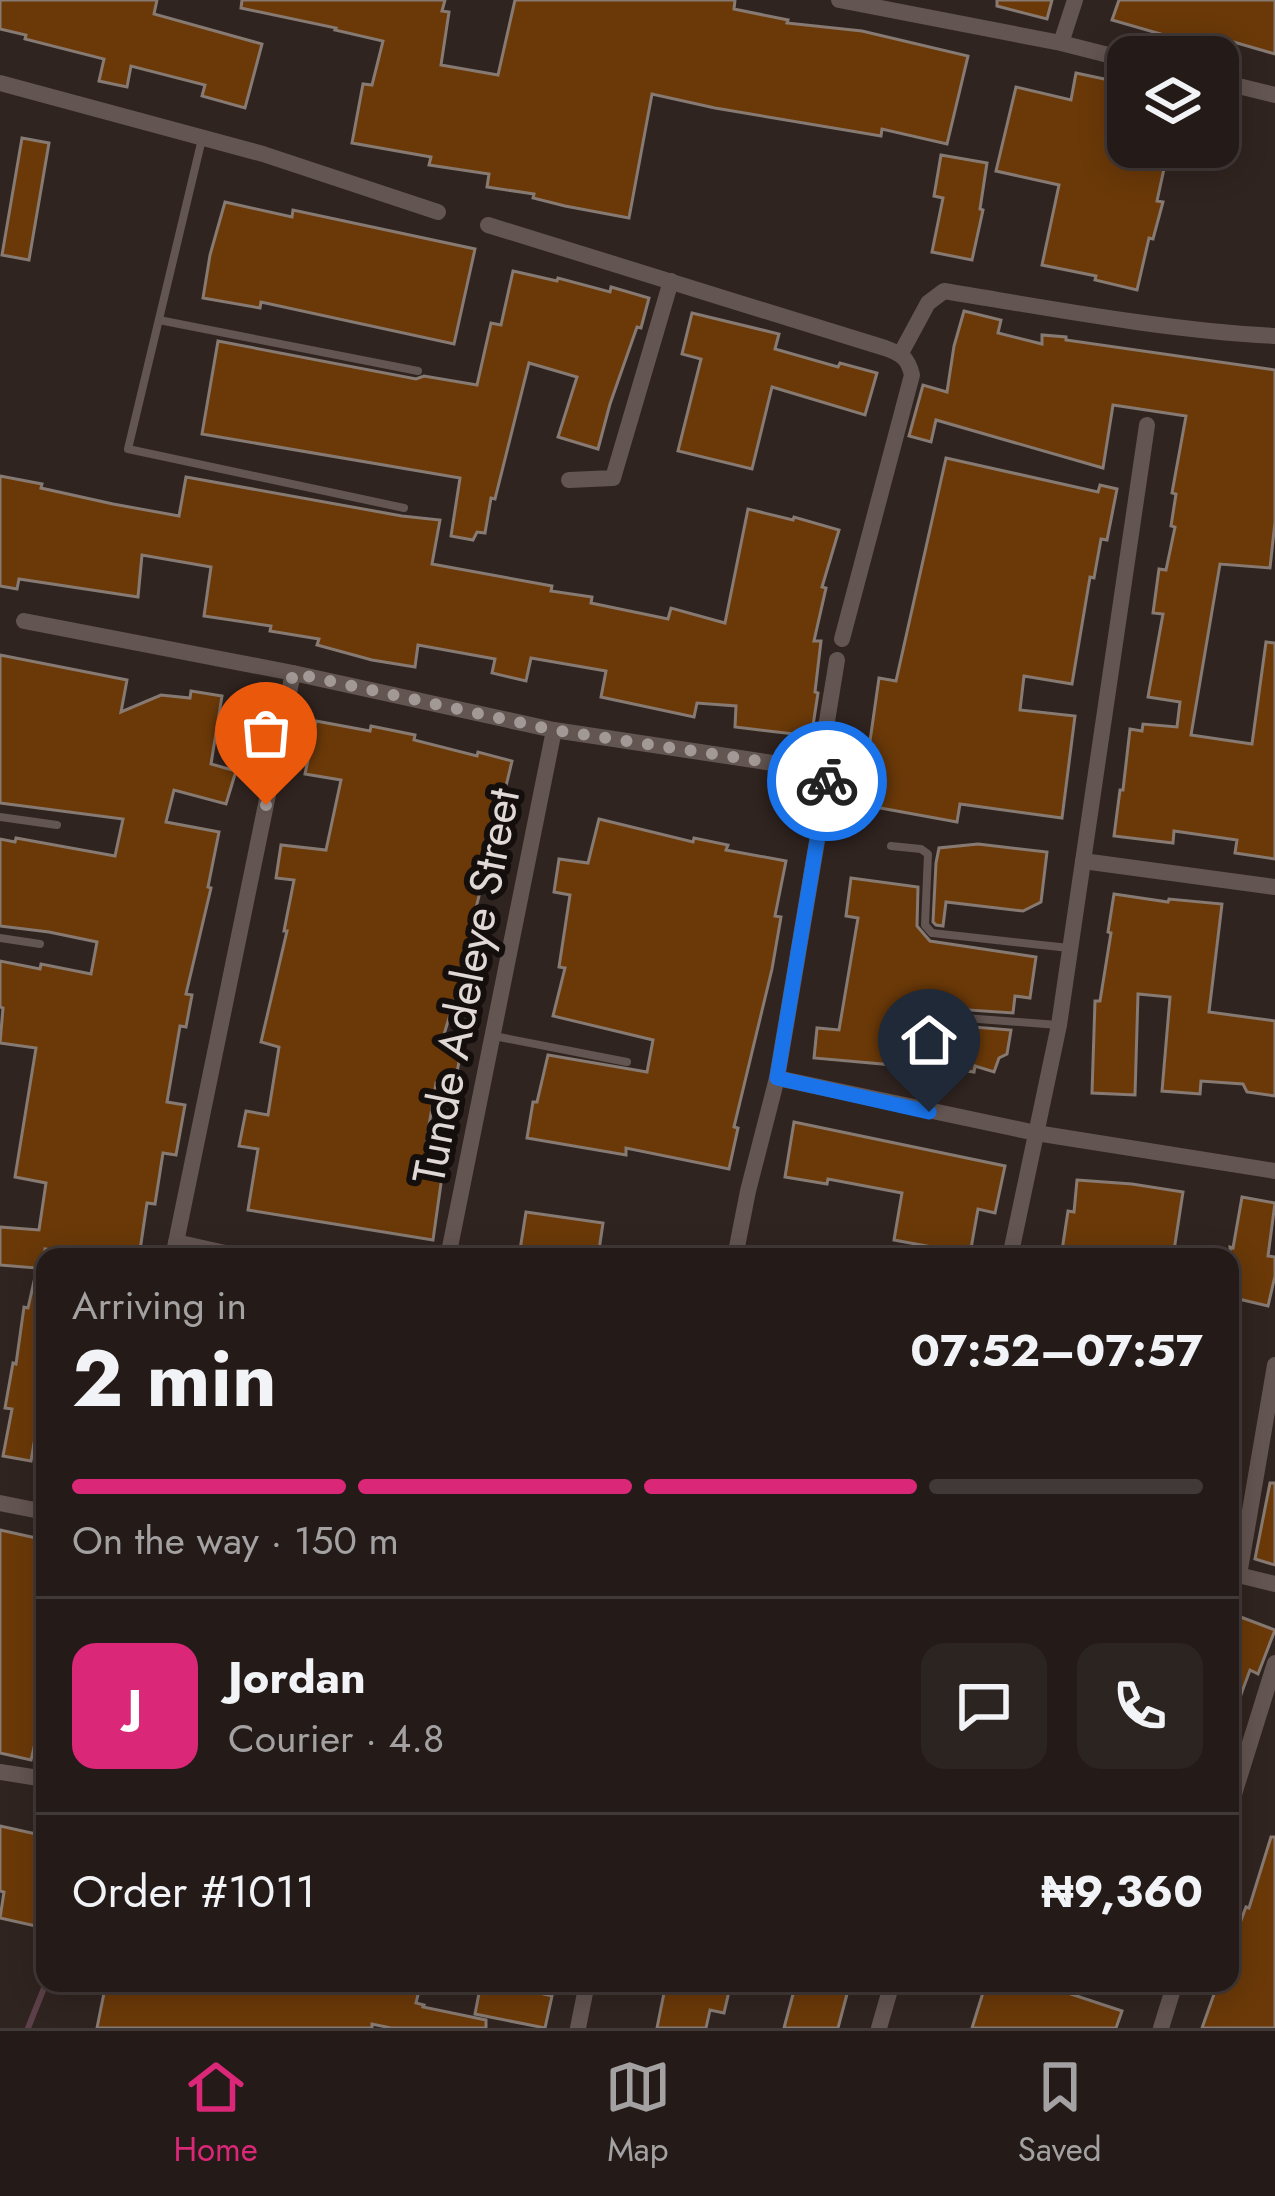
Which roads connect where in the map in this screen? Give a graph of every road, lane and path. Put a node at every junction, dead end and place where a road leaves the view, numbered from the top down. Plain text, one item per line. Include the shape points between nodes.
1 (838, 0) edge
2 (1075, 0) edge
3 (1061, 44) junction
4 (1107, 54) edge
5 (0, 83) edge
6 (1239, 86) edge
7 (1275, 95) edge
8 (202, 138) junction
9 (438, 212) dead end
10 (488, 225) dead end
11 (671, 281) junction
12 (159, 320) junction
13 (1275, 336) edge
14 (901, 353) junction
15 (418, 371) dead end
16 (1148, 425) dead end
17 (569, 480) dead end
18 (404, 508) dead end
19 (25, 621) dead end
20 (842, 639) dead end
21 (837, 660) dead end
22 (293, 673) junction
23 (554, 730) junction
24 (819, 770) junction
25 (0, 817) edge
26 (57, 825) dead end
27 (891, 846) dead end
28 (1083, 861) junction
29 (1275, 886) edge
30 (0, 938) edge
31 (40, 944) dead end
32 (1070, 948) junction
33 (938, 1016) dead end
34 (1060, 1025) junction
35 (493, 1035) junction
36 (627, 1062) dead end
37 (777, 1078) junction
38 (1036, 1133) junction
39 (1275, 1171) edge
40 (174, 1248) edge
41 (450, 1248) edge
42 (737, 1248) edge
43 (1012, 1248) edge
44 (1275, 1365) edge
45 (0, 1502) edge
46 (36, 1510) edge
47 (1239, 1553) edge
48 (1239, 1575) edge
49 (1275, 1584) edge
50 (1275, 1663) edge
51 (0, 1772) edge
52 (36, 1778) edge
53 (1239, 1778) edge
54 (585, 1992) edge
55 (889, 1992) edge
56 (1172, 1992) edge
57 (578, 2028) edge
58 (879, 2028) edge
59 (1161, 2028) edge

1 - 3 street
2 - 3 street
3 - 4 street
5 - 8 street
6 - 7 street
8 - 9 street
8 - 12 lane
10 - 11 street
11 - 14 street
11 - 17 street via 613,478
12 - 15 lane
12 - 18 lane via 128,449
13 - 14 street via 944,291 928,303
14 - 20 street via 913,375
16 - 28 street
19 - 22 street
21 - 24 street
22 - 23 street
22 - 40 street
23 - 24 street
23 - 35 street, Tunde Adeleye Street
24 - 37 street via 827,782
25 - 26 lane
27 - 32 lane via 928,854 932,933
28 - 29 street
28 - 32 street
30 - 31 lane
32 - 34 street
33 - 34 lane
34 - 38 street
35 - 36 lane
35 - 41 street, Tunde Adeleye Street
37 - 38 street
37 - 42 street
38 - 39 street
38 - 43 street
44 - 47 street
45 - 46 street
48 - 49 street
50 - 53 street
51 - 52 street
54 - 57 street
55 - 58 street
56 - 59 street

